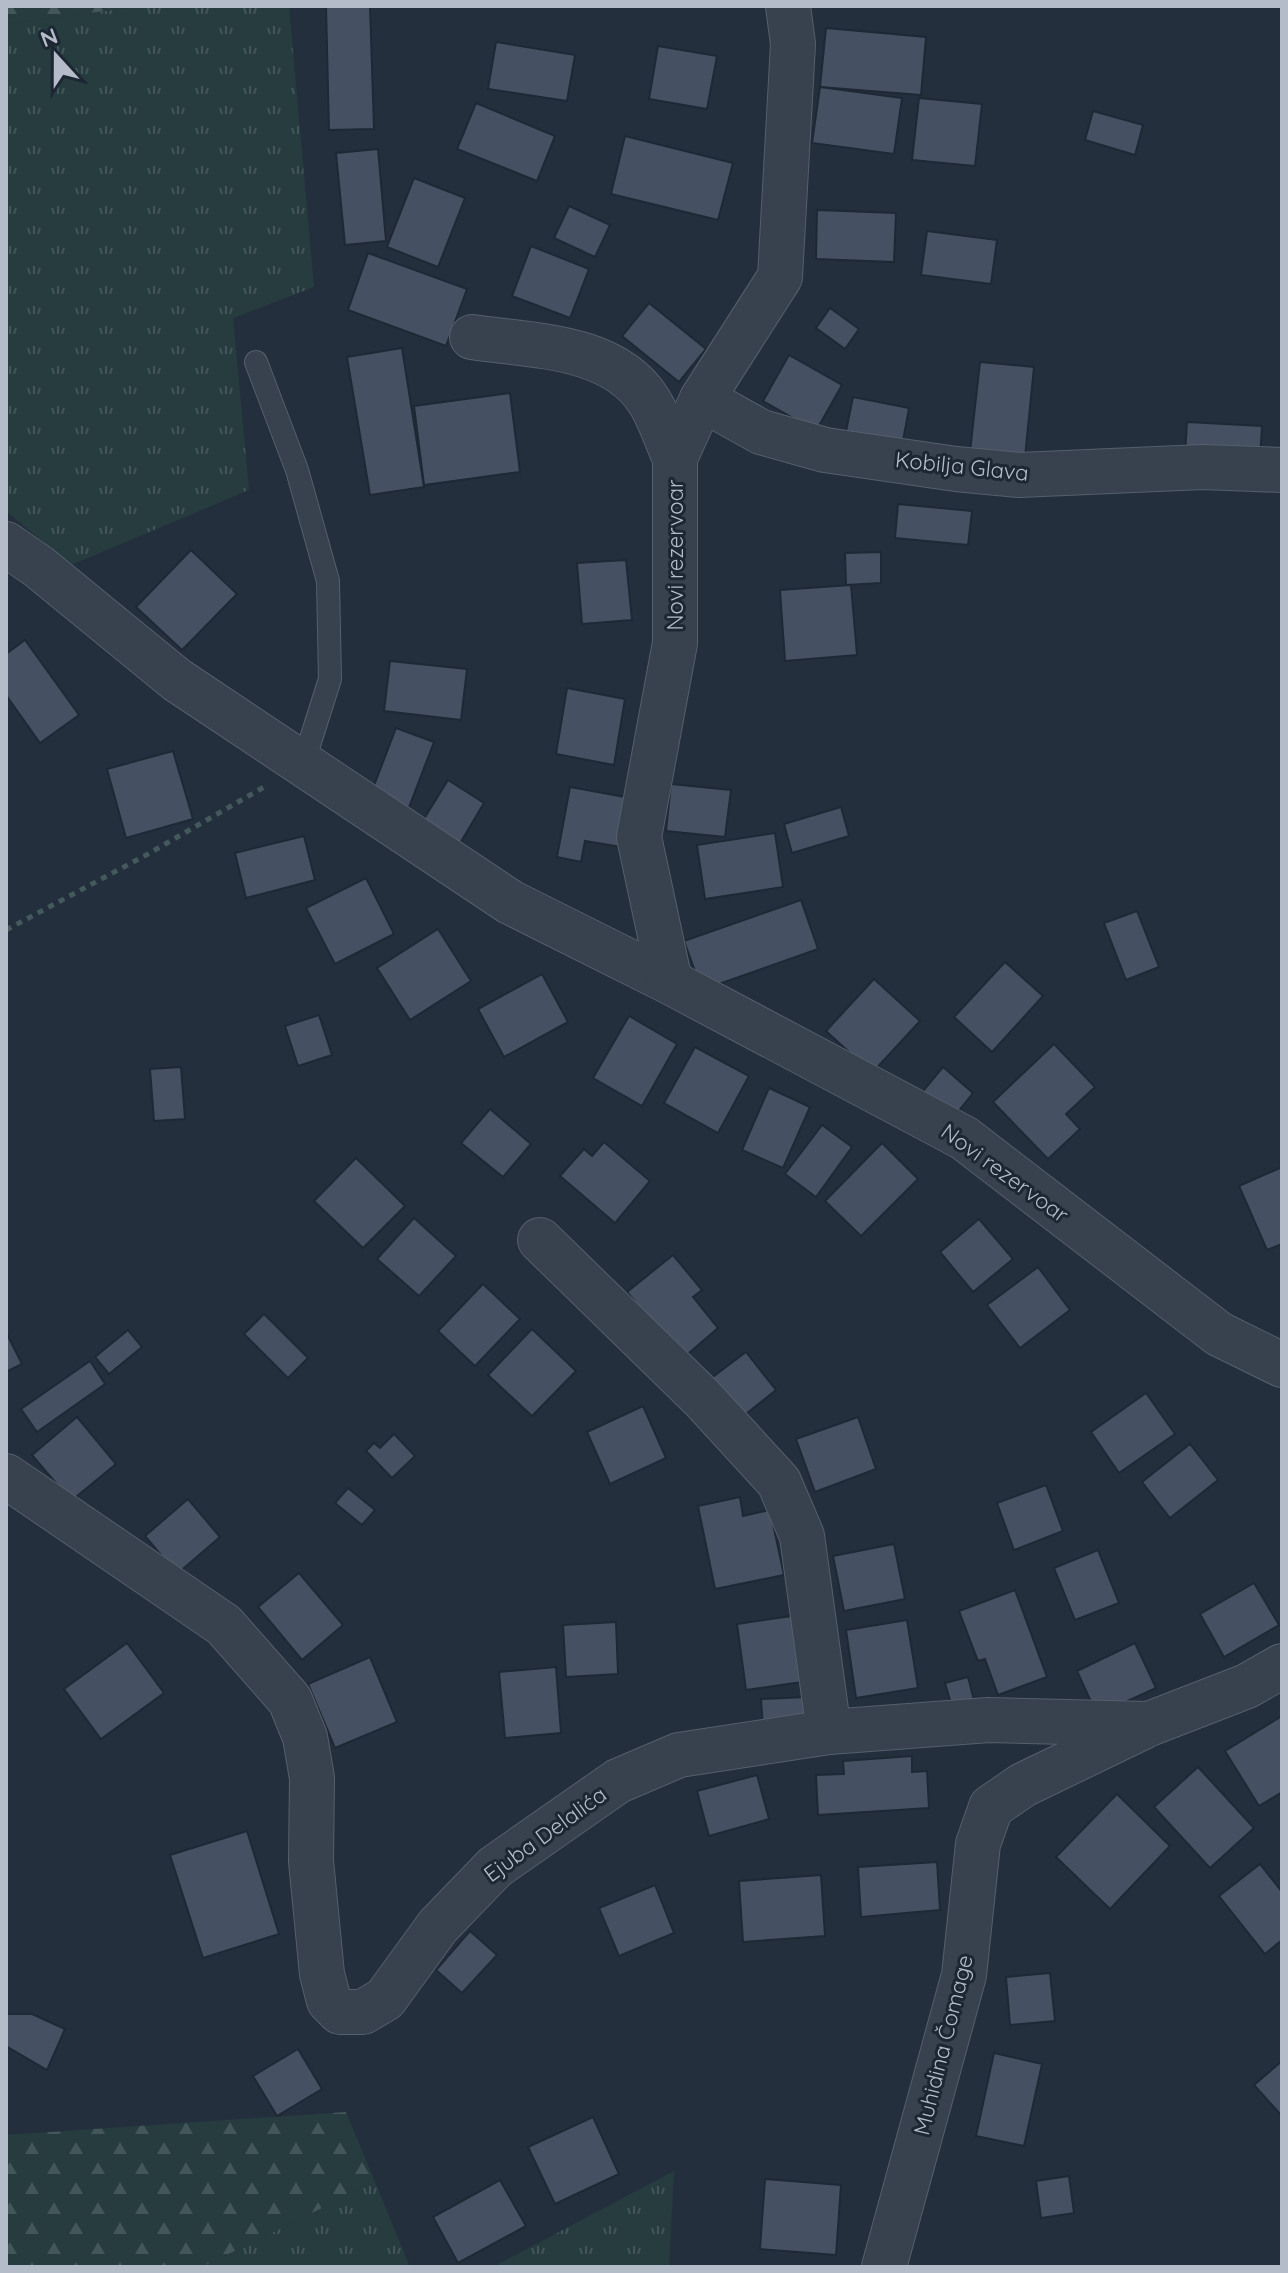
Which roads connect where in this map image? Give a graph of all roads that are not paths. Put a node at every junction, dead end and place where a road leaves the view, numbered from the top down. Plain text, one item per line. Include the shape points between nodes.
1 (788, 6) edge
2 (472, 337) dead end
3 (256, 362) dead end
4 (702, 399) junction
5 (675, 458) junction
6 (1282, 470) edge
7 (6, 544) edge
8 (303, 764) junction
9 (670, 982) junction
10 (540, 1240) dead end
11 (1282, 1365) edge
12 (6, 1476) edge
13 (1282, 1666) edge
14 (1149, 1724) junction
15 (829, 1732) junction
16 (884, 2267) edge

1 - 4 street, Novi rezervoar via 793,44 780,277
2 - 5 street via 588,355 623,375 648,400
3 - 8 lane via 297,470 328,581 330,679
4 - 5 street, Novi rezervoar
4 - 6 street, Kobilja Glava via 761,432 825,450 956,469 1019,475 1203,467
5 - 9 street, Novi rezervoar via 675,643 639,837
7 - 8 street, Novi rezervoar via 177,680
8 - 9 street, Novi rezervoar via 510,902
9 - 11 street, Novi rezervoar via 964,1138 1219,1334
10 - 15 street via 702,1398 779,1482 802,1536
12 - 15 street, Ejuba Delalića via 224,1625 290,1700 305,1737 312,1778 311,1861 322,1974 329,2001 340,2012 363,2012 385,1999 438,1926 495,1867 618,1781 679,1755
13 - 14 street, Ejuba Delalića via 1247,1686
14 - 15 street, Ejuba Delalića via 989,1720
14 - 16 street, Muhidina Čomage via 1023,1785 991,1807 978,1844 964,1975

